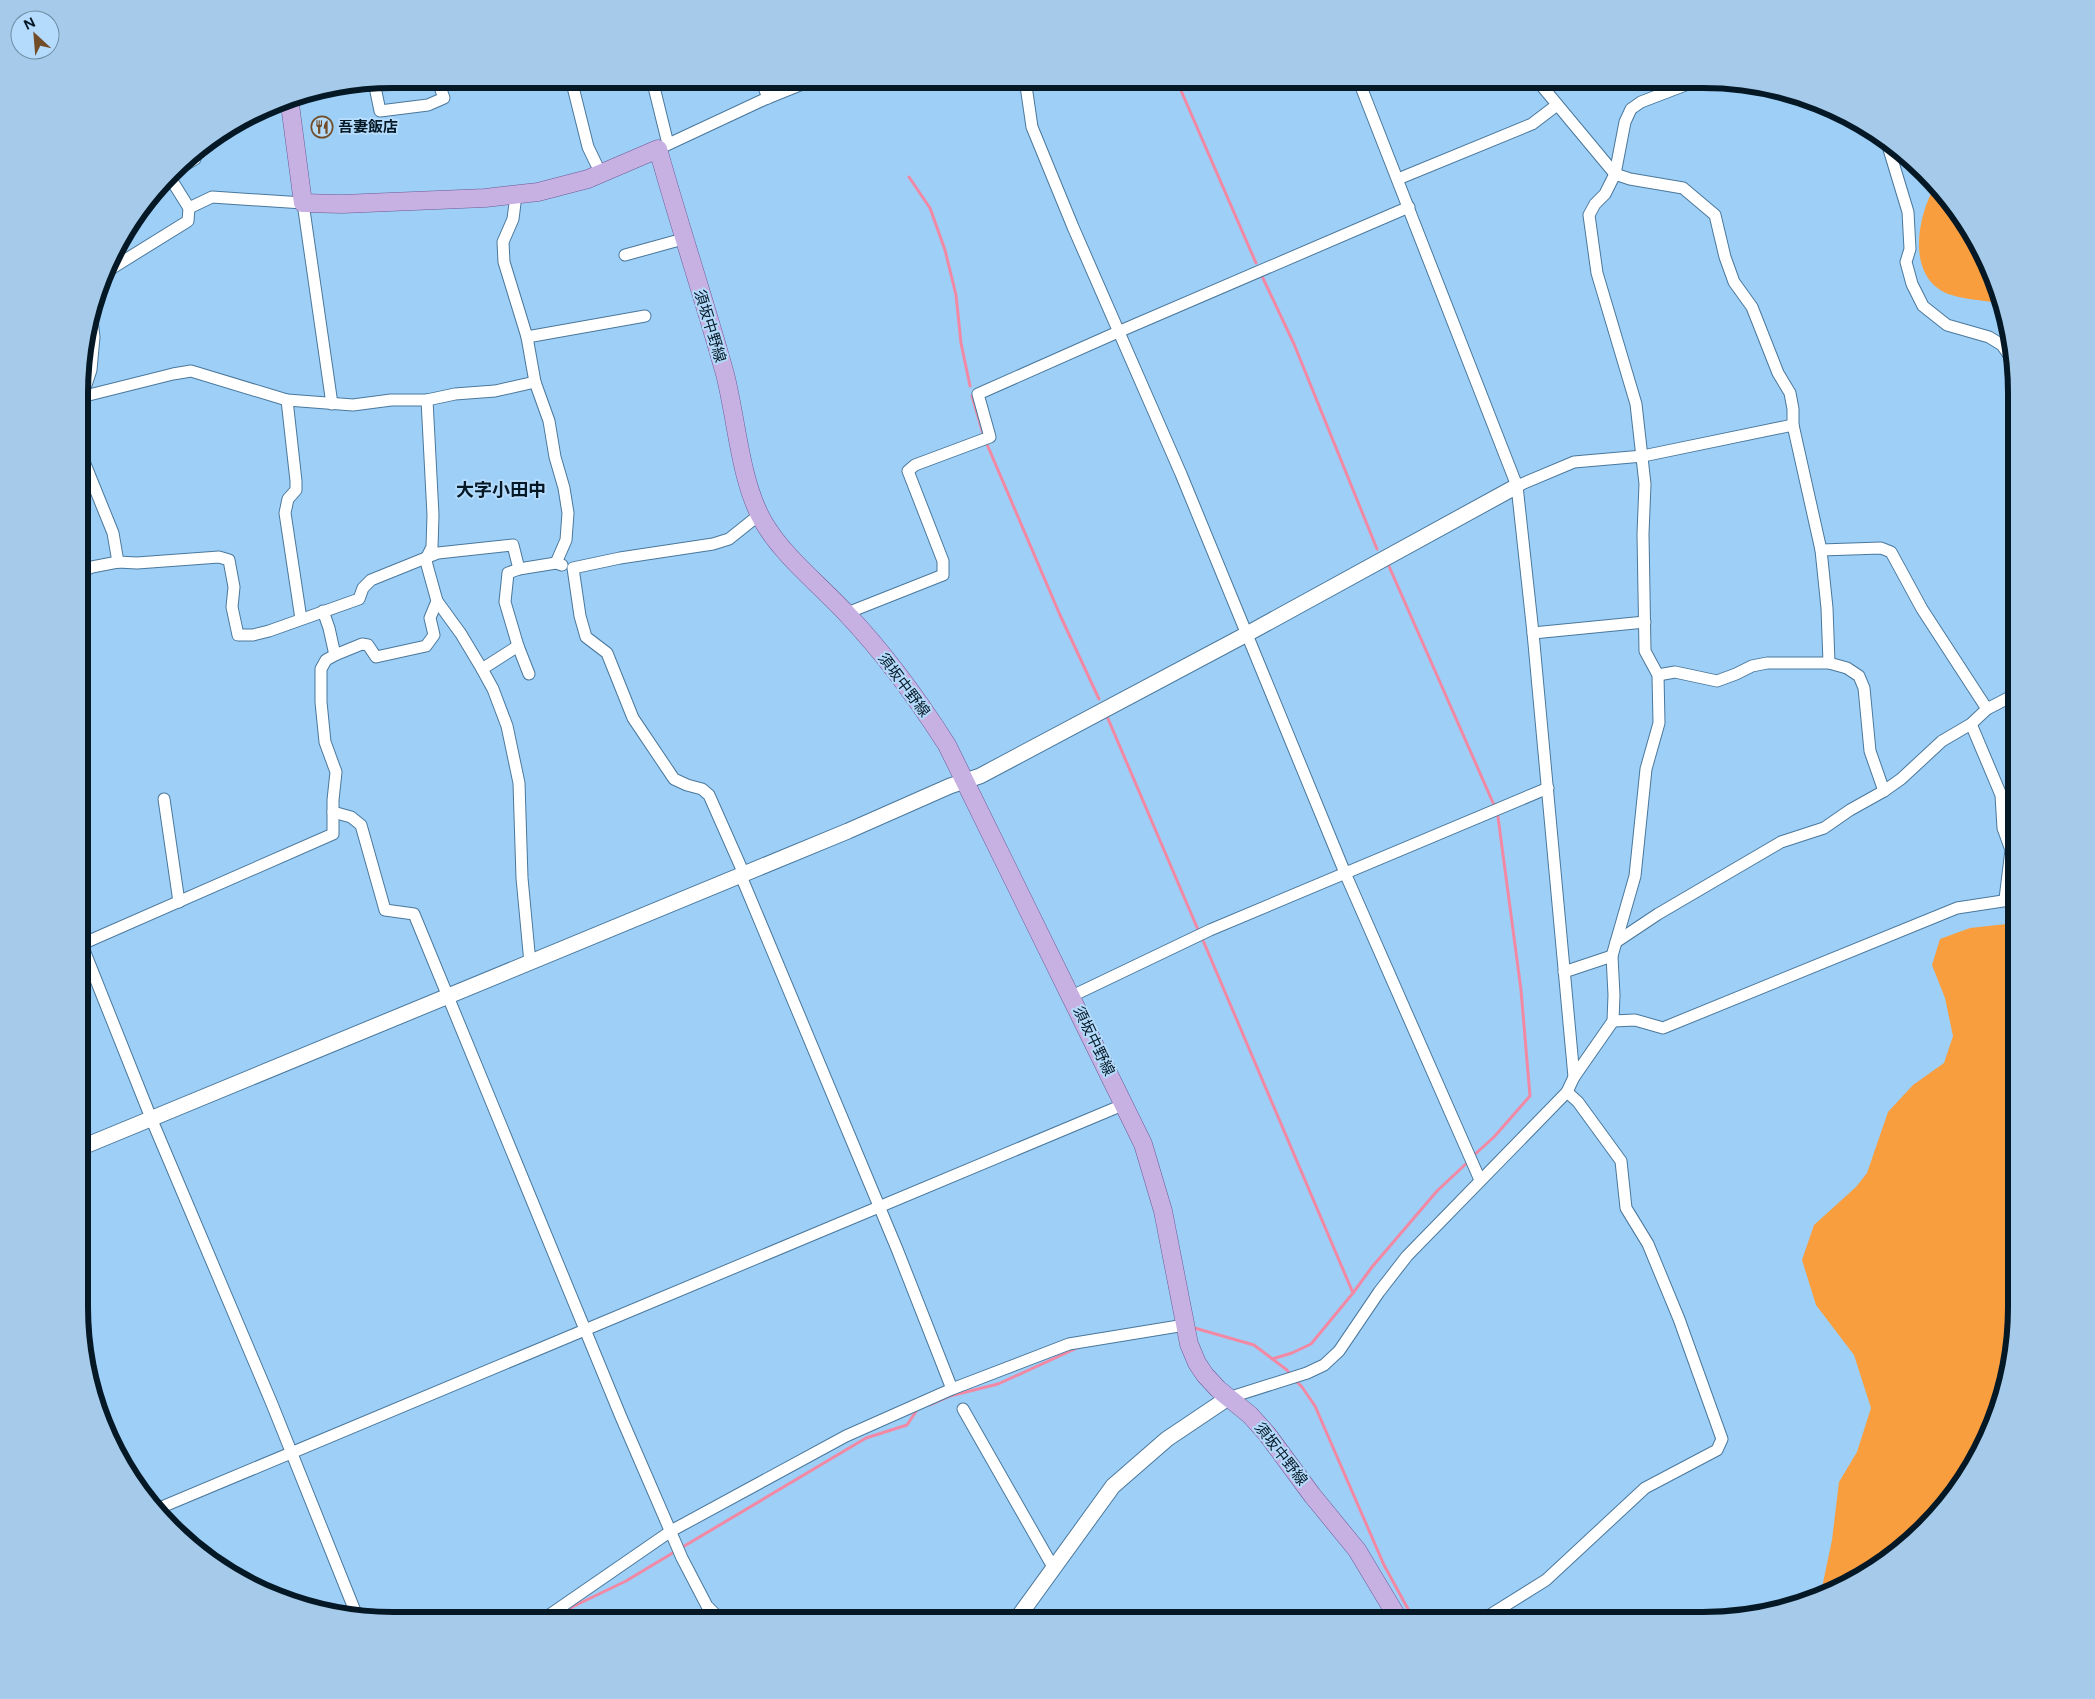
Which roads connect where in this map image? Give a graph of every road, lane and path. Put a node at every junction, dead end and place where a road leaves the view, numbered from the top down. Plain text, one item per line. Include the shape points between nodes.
1 (375, 88) edge
2 (440, 88) edge
3 (573, 88) edge
4 (653, 88) edge
5 (764, 88) edge
6 (793, 88) edge
7 (1026, 88) edge
8 (1362, 88) edge
9 (1543, 88) edge
10 (1677, 88) edge
11 (768, 98) junction
12 (290, 105) edge
13 (1557, 105) junction
14 (663, 147) junction
15 (1890, 151) edge
16 (601, 174) junction
17 (1615, 174) junction
18 (1398, 179) junction
19 (172, 182) edge
20 (516, 195) junction
21 (303, 202) junction
22 (1409, 207) junction
23 (189, 208) junction
24 (683, 239) junction
25 (625, 255) dead end
26 (115, 266) edge
27 (645, 316) dead end
28 (93, 332) edge
29 (1118, 332) junction
30 (528, 337) junction
31 (2004, 348) edge
32 (88, 379) edge
33 (535, 382) junction
34 (88, 396) edge
35 (287, 400) junction
36 (427, 400) junction
37 (332, 404) junction
38 (1793, 425) junction
39 (1643, 456) junction
40 (88, 471) edge
41 (1517, 486) junction
42 (759, 515) junction
43 (1821, 550) junction
44 (426, 559) junction
45 (118, 562) junction
46 (556, 564) junction
47 (573, 568) junction
48 (88, 569) edge
49 (519, 569) junction
50 (437, 602) junction
51 (323, 611) junction
52 (847, 613) junction
53 (301, 619) junction
54 (1646, 622) junction
55 (1533, 633) junction
56 (1247, 634) junction
57 (518, 646) junction
58 (335, 655) junction
59 (1829, 663) junction
60 (482, 669) junction
61 (529, 674) dead end
62 (1658, 675) junction
63 (2008, 698) edge
64 (1987, 709) junction
65 (1971, 724) junction
66 (965, 781) junction
67 (1548, 788) junction
68 (1884, 791) junction
69 (164, 799) dead end
70 (333, 812) junction
71 (2008, 840) edge
72 (1345, 873) junction
73 (742, 875) junction
74 (2008, 900) edge
75 (179, 902) junction
76 (88, 939) edge
77 (1616, 942) junction
78 (1612, 956) junction
79 (88, 960) edge
80 (530, 963) junction
81 (1564, 972) junction
82 (449, 996) junction
83 (1072, 996) junction
84 (1613, 1021) junction
85 (1574, 1077) junction
86 (1566, 1092) junction
87 (1125, 1104) junction
88 (151, 1118) junction
89 (88, 1145) edge
90 (1480, 1180) junction
91 (879, 1208) junction
92 (1185, 1325) junction
93 (585, 1329) junction
94 (952, 1389) junction
95 (1228, 1398) junction
96 (963, 1409) dead end
97 (291, 1453) junction
98 (162, 1507) edge
99 (671, 1532) junction
100 (1054, 1567) junction
101 (354, 1609) edge
102 (554, 1612) edge
103 (713, 1612) edge
104 (1022, 1612) edge
105 (1394, 1612) edge
106 (1495, 1612) edge

1 - 2 street via 380,111 428,105 444,98
3 - 16 street via 588,147
4 - 14 street
5 - 11 street
6 - 11 street
7 - 29 street via 1032,127
8 - 18 street
9 - 13 street
10 - 17 street via 1631,109 1625,122
11 - 14 street
12 - 21 main road
13 - 17 street
13 - 18 street via 1532,124
14 - 16 main road
14 - 24 main road, 須坂中野線
15 - 31 street via 1908,212 1910,249 1906,262 1923,306 1948,325 1988,337
16 - 20 main road via 573,184
17 - 38 street via 1683,188 1715,215 1734,282 1752,307 1778,373 1790,393
17 - 39 street via 1589,215 1597,273 1636,404
18 - 22 street
19 - 23 street
20 - 21 main road via 342,204
20 - 30 street via 513,219 503,242 504,262
21 - 23 street via 212,197
21 - 37 street
22 - 29 street
22 - 41 street
23 - 26 street via 188,220
24 - 25 street
24 - 42 main road, 須坂中野線 via 724,374 749,489
27 - 30 street
28 - 32 street
29 - 52 street via 978,394 990,437 915,465 908,471 943,561 944,575
29 - 56 street
30 - 33 street
33 - 36 street
33 - 46 street via 549,421 568,513 566,540
34 - 35 street via 191,372
35 - 37 street
35 - 53 street via 296,490 288,499 285,513
36 - 37 street
36 - 44 street via 434,515 432,548
38 - 39 street
38 - 43 street
39 - 41 street via 1574,462
39 - 54 street
40 - 45 street via 113,533
41 - 55 street
41 - 56 street
42 - 47 street via 729,539 713,544
42 - 52 main road, 須坂中野線 via 780,545
43 - 59 street
43 - 64 street via 1881,548 1890,552 1922,609
44 - 49 street via 438,553 513,546
44 - 50 street
44 - 51 street via 370,580 362,588 360,599
45 - 48 street
45 - 53 street via 219,557 229,560 234,587 232,607 238,635 269,631
46 - 47 street
46 - 49 street
47 - 73 street via 586,637 607,654 633,718 674,779 702,789 709,795
49 - 57 street via 508,572 505,602
50 - 58 street via 430,618 434,635 426,646 376,656 368,645 362,644
50 - 60 street via 462,634
51 - 53 street
51 - 58 street
52 - 66 main road, 須坂中野線 via 916,698 947,745
54 - 55 street
54 - 62 street via 1645,651
55 - 67 street
56 - 66 street
56 - 72 street
57 - 60 street
57 - 61 street
58 - 70 street via 326,660 321,669 325,742 336,772
59 - 62 street via 1767,663 1717,681 1675,672
59 - 68 street via 1847,668 1859,676 1867,700 1870,751
60 - 80 street via 494,688 507,726 519,783 522,878
62 - 77 street via 1658,723 1646,769 1634,876
63 - 64 street
64 - 65 street
65 - 68 street via 1942,741
65 - 71 street via 2001,795 2003,828
66 - 73 street
66 - 83 main road, 須坂中野線
67 - 72 street
67 - 81 street
68 - 77 street via 1824,828 1781,842
69 - 75 street
70 - 75 street via 333,834
70 - 82 street via 351,817 361,825 385,910 414,914
72 - 83 street via 1210,930
72 - 90 street
73 - 80 street
73 - 91 street
74 - 84 street via 1957,908 1663,1028 1635,1020
75 - 76 street
77 - 78 street
78 - 81 street
78 - 84 street
79 - 88 street
80 - 82 street
81 - 85 street
82 - 88 street
82 - 93 street
83 - 87 main road, 須坂中野線
84 - 85 street
85 - 86 street
86 - 90 street
86 - 106 street via 1578,1102 1621,1161 1626,1208 1648,1244 1722,1439 1717,1450 1645,1488 1546,1580
87 - 91 street
87 - 92 main road, 須坂中野線 via 1143,1144 1158,1193
88 - 89 street
88 - 97 street
90 - 95 street via 1407,1256 1338,1351 1324,1365
91 - 93 street
91 - 94 street
92 - 94 street via 1070,1344
92 - 95 main road, 須坂中野線 via 1197,1363 1205,1376
93 - 97 street
93 - 99 street
94 - 99 street via 846,1436
95 - 100 street via 1167,1439 1113,1486
95 - 105 main road, 須坂中野線 via 1250,1415 1277,1446 1362,1556
96 - 100 street
97 - 98 street
97 - 101 street
99 - 102 street
99 - 103 street
100 - 104 street

